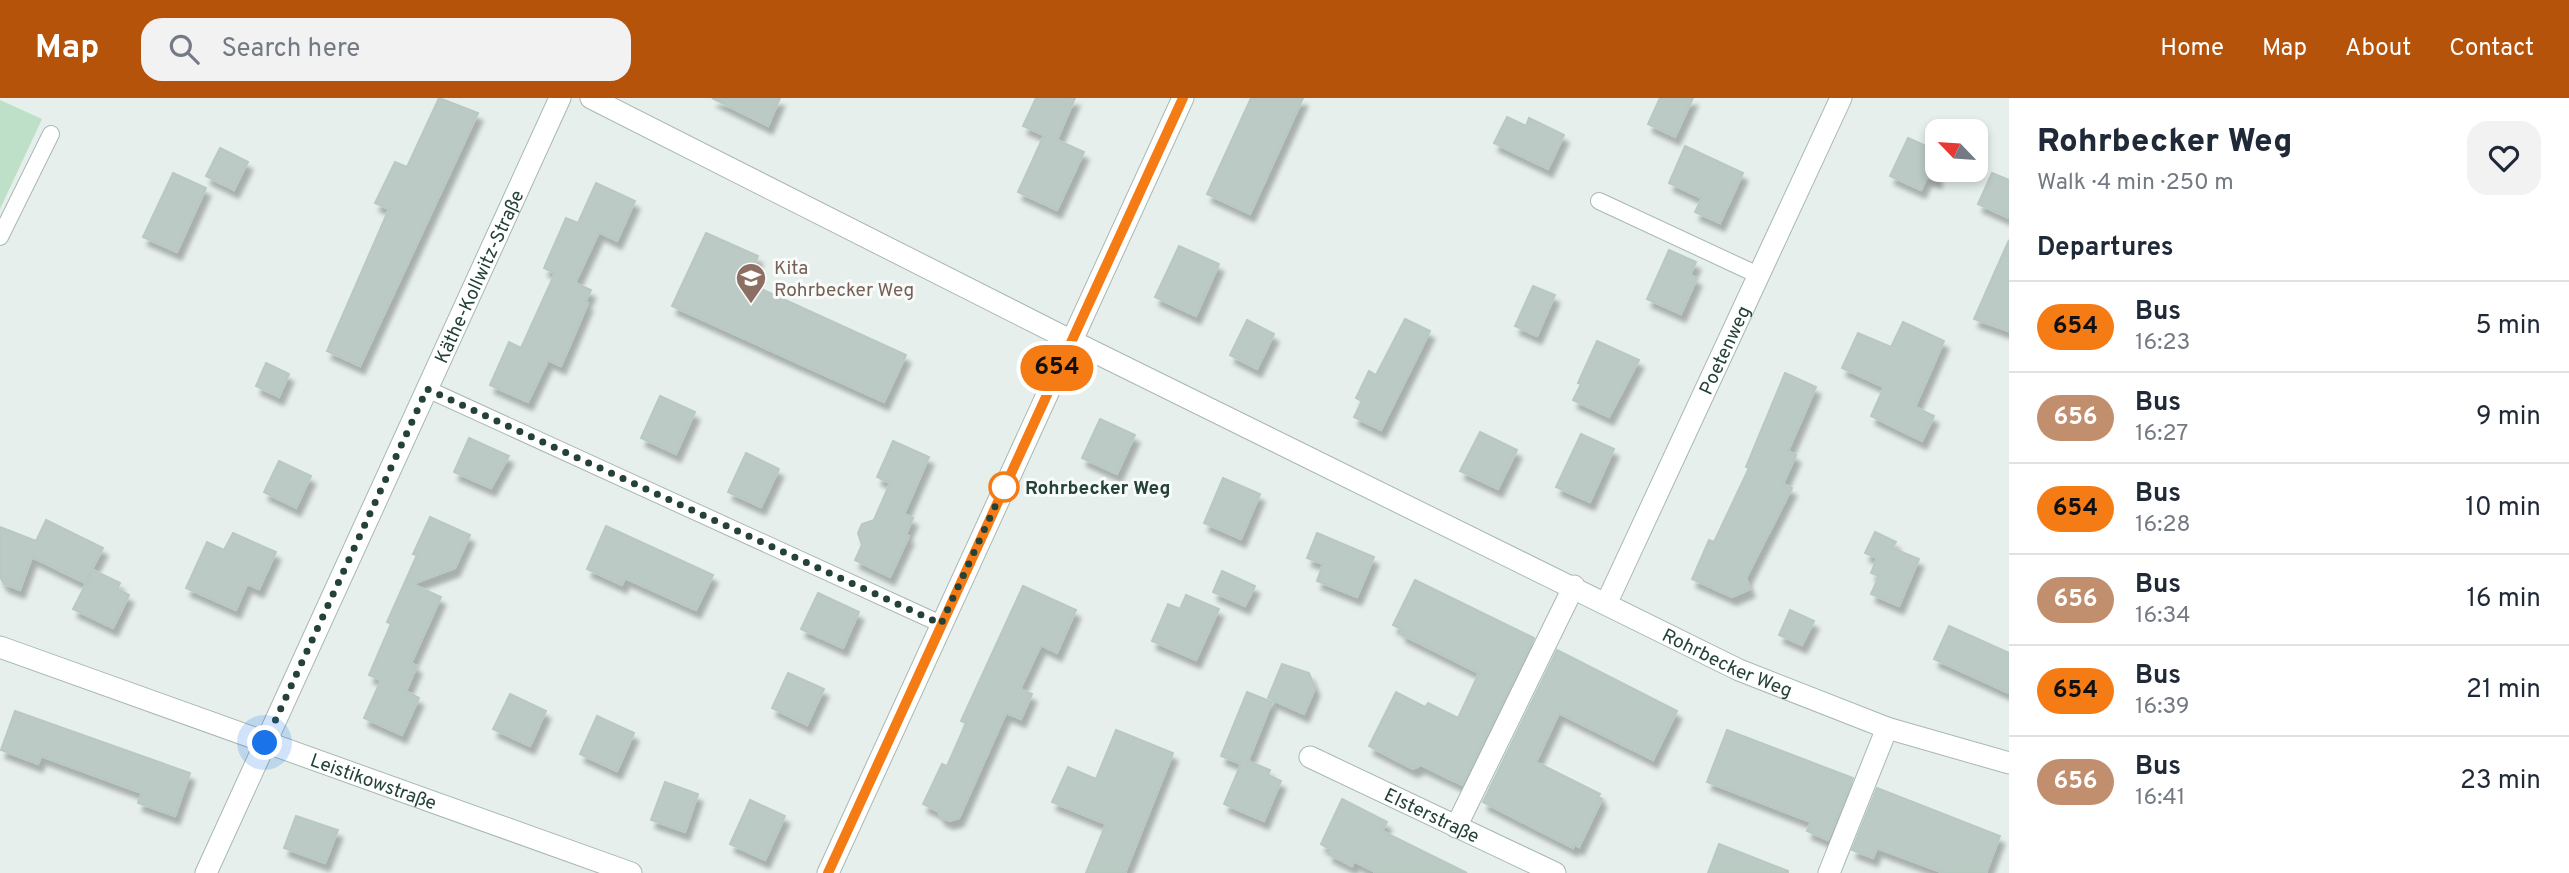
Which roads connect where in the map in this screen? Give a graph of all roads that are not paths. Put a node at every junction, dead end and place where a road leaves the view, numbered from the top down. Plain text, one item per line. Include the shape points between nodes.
1 (560, 98) edge
2 (591, 98) edge
3 (1183, 98) edge
4 (1841, 98) edge
5 (51, 134) dead end
6 (1599, 201) dead end
7 (0, 237) edge
8 (1758, 275) junction
9 (1070, 340) junction
10 (427, 389) junction
11 (1574, 586) junction
12 (1607, 602) junction
13 (941, 624) junction
14 (0, 647) edge
15 (1887, 728) junction
16 (265, 743) junction
17 (1310, 757) dead end
18 (2009, 763) edge
19 (1456, 827) junction
20 (206, 873) edge
21 (631, 873) edge
22 (828, 873) edge
23 (1555, 873) edge
24 (1829, 873) edge

1 - 10 street, Käthe-Kollwitz-Straße
2 - 9 street, Rohrbecker Weg
3 - 9 street
4 - 8 street, Poetenweg
5 - 7 lane
6 - 8 lane
8 - 12 street, Poetenweg
9 - 11 street, Rohrbecker Weg
9 - 13 street
10 - 13 lane
10 - 16 street, Käthe-Kollwitz-Straße
11 - 12 street, Rohrbecker Weg
11 - 19 street
12 - 15 street, Rohrbecker Weg via 1739,670
13 - 22 street
14 - 16 street, Leistikowstraße
15 - 18 street, Rohrbecker Weg
15 - 24 street
16 - 20 street, Käthe-Kollwitz-Straße
16 - 21 street, Leistikowstraße
17 - 19 street, Elsterstraße
19 - 23 street, Elsterstraße

